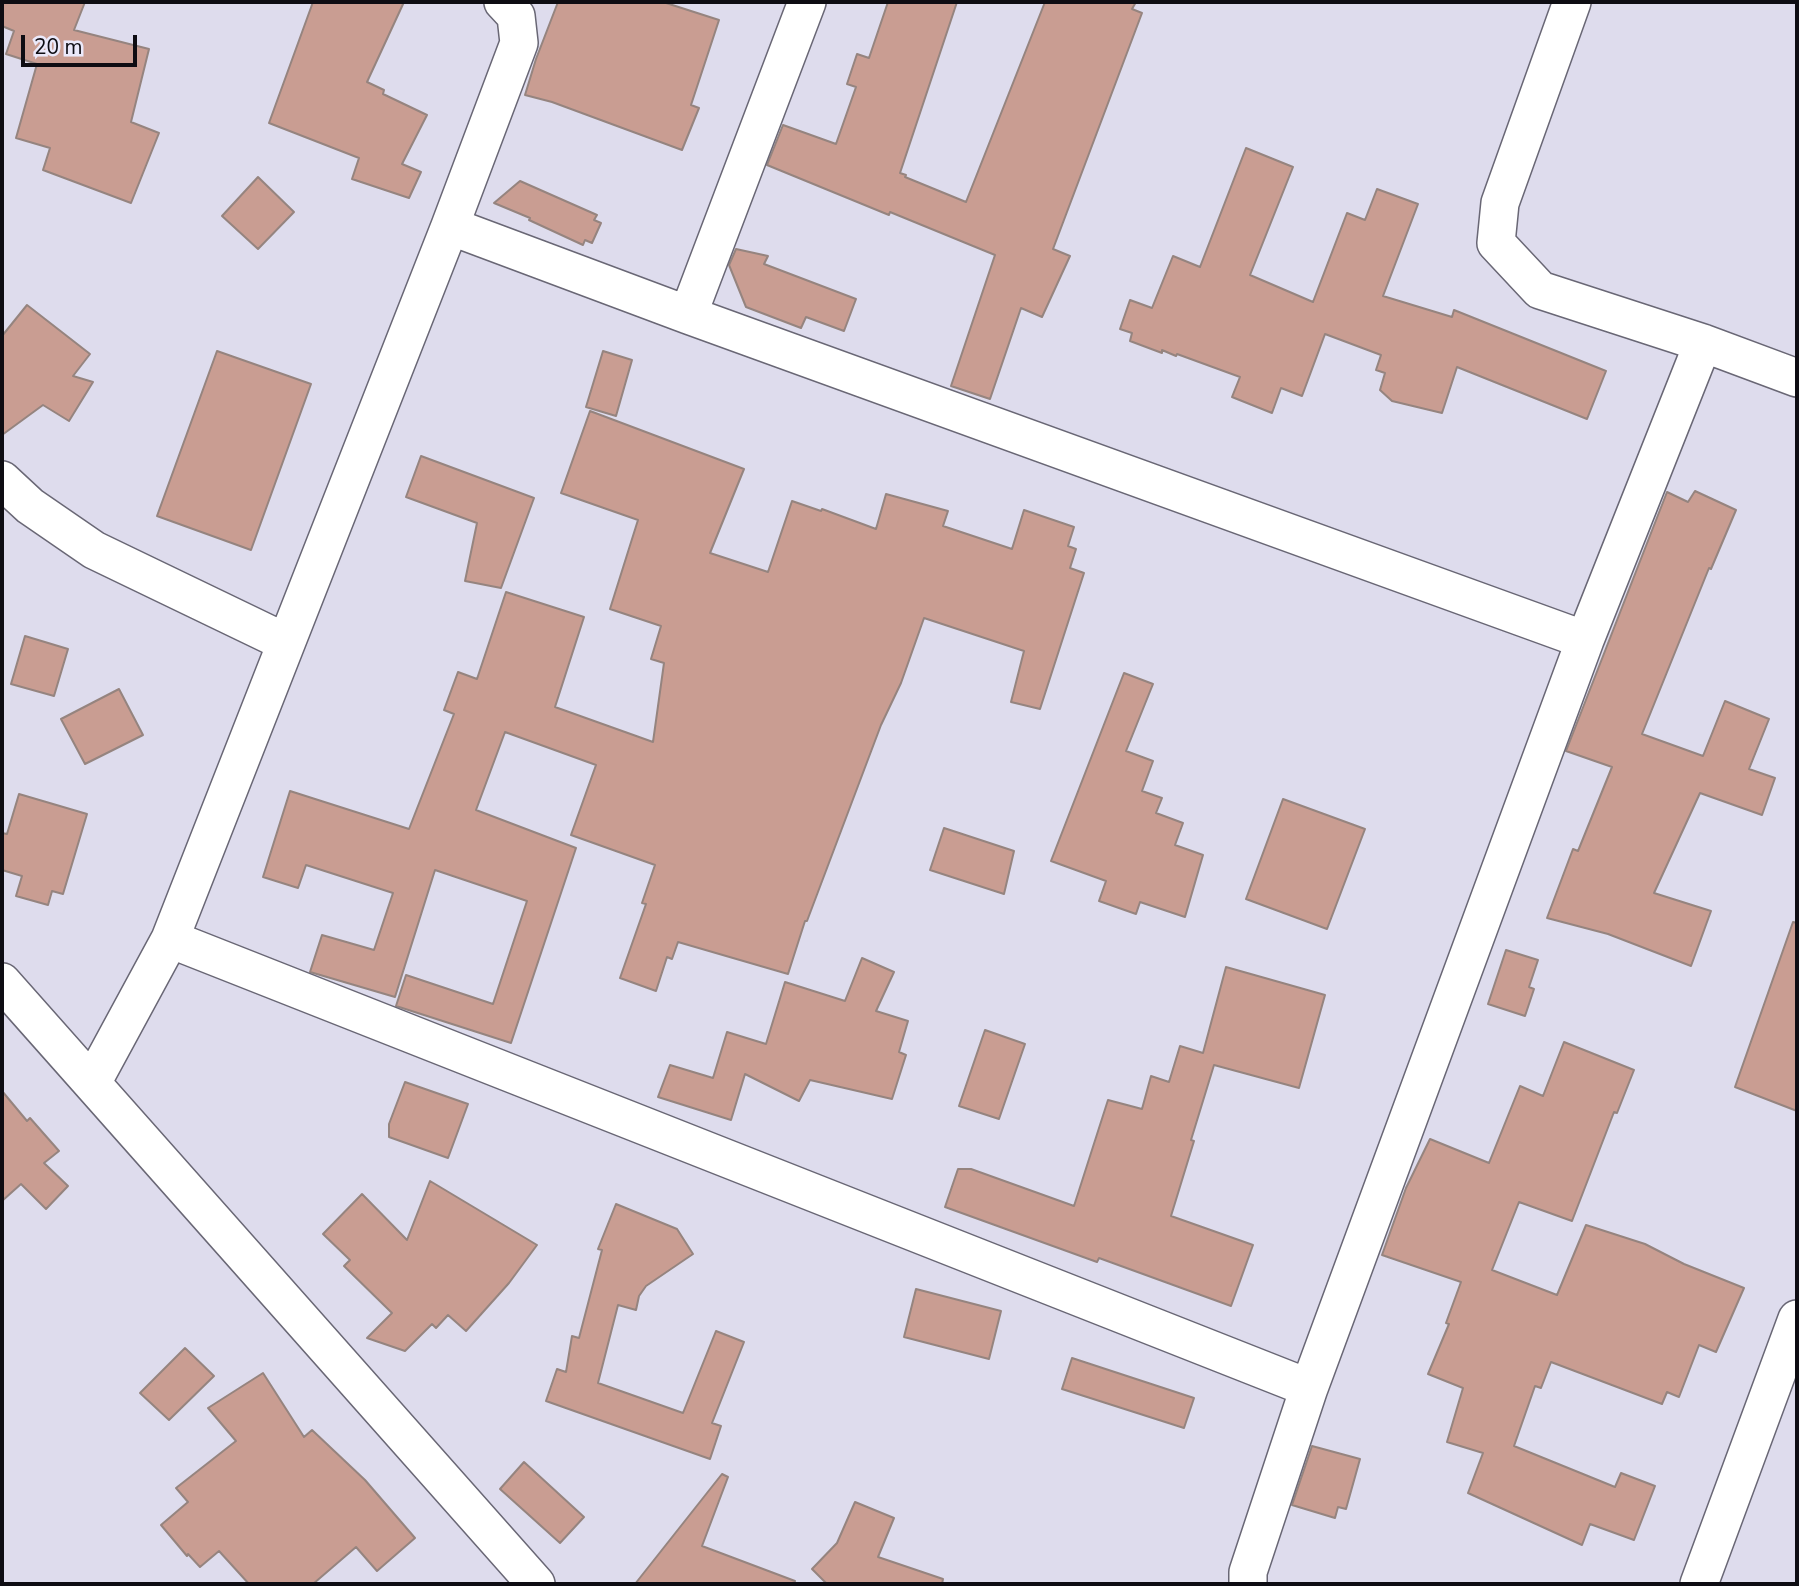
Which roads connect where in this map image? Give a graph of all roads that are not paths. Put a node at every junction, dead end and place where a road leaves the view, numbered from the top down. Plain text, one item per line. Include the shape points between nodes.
1 (503, 2) edge
2 (807, 2) edge
3 (1573, 2) edge
4 (450, 226) junction
5 (688, 315) junction
6 (1703, 343) junction
7 (1797, 377) edge
8 (2, 480) edge
9 (1585, 640) junction
10 (285, 642) junction
11 (170, 939) junction
12 (2, 982) edge
13 (92, 1083) junction
14 (1797, 1319) edge
15 (1309, 1388) junction
16 (536, 1584) edge
17 (1248, 1584) edge
18 (1699, 1584) edge

1 - 4 street via 516,16 519,43
2 - 5 street
3 - 6 street via 1500,203 1496,243 1540,290
4 - 5 street
4 - 10 street
5 - 9 street
6 - 7 street
6 - 9 street
8 - 10 street via 30,506 94,550
9 - 15 street
10 - 11 street
11 - 13 street
11 - 15 street
12 - 13 street
13 - 16 street
14 - 18 street
15 - 17 street via 1248,1572

